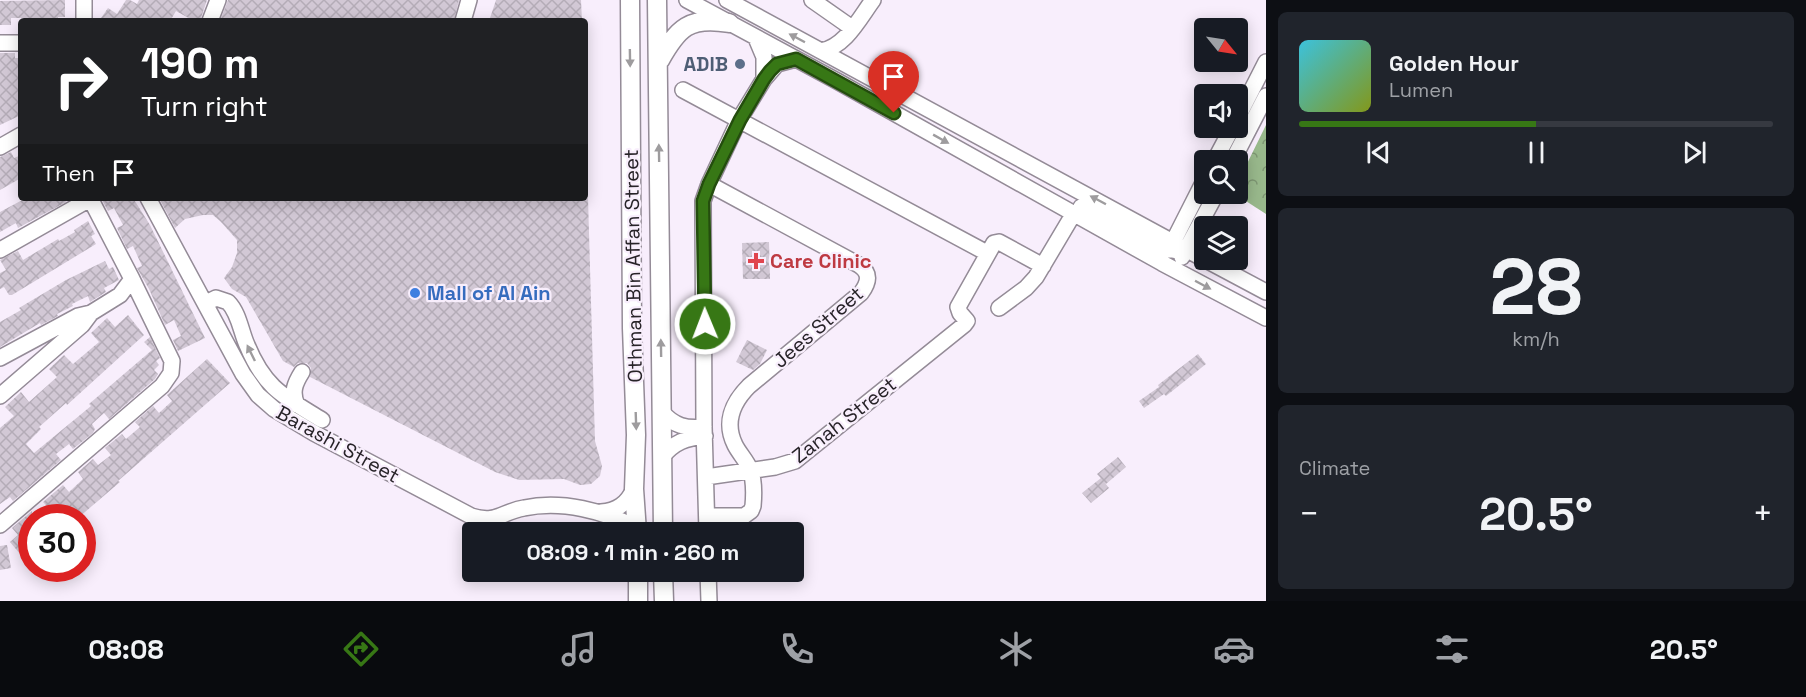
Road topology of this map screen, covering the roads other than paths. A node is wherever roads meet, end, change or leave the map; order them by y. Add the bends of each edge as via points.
1 (84, 0) edge
2 (218, 0) edge
3 (469, 0) edge
4 (630, 0) edge
5 (657, 0) edge
6 (687, 0) edge
7 (727, 0) edge
8 (812, 0) edge
9 (873, 0) edge
10 (84, 18) edge
11 (211, 18) edge
12 (464, 18) edge
13 (729, 23) junction
14 (848, 33) junction
15 (756, 38) junction
16 (0, 43) edge
17 (18, 43) edge
18 (821, 51) junction
19 (796, 59) junction
20 (659, 62) junction
21 (1266, 62) edge
22 (849, 66) junction
23 (764, 79) junction
24 (683, 90) dead end
25 (1266, 96) edge
26 (1248, 97) edge
27 (740, 120) junction
28 (18, 137) edge
29 (0, 147) edge
30 (1238, 150) edge
31 (709, 184) junction
32 (1039, 193) junction
33 (85, 201) edge
34 (92, 201) edge
35 (150, 201) edge
36 (1194, 203) edge
37 (1211, 204) edge
38 (1074, 213) junction
39 (1187, 249) junction
40 (0, 250) edge
41 (987, 253) junction
42 (1194, 253) edge
43 (1170, 256) junction
44 (1043, 266) junction
45 (1225, 270) edge
46 (132, 279) junction
47 (1266, 292) edge
48 (139, 294) junction
49 (120, 295) junction
50 (206, 303) junction
51 (999, 308) dead end
52 (91, 313) junction
53 (1266, 318) edge
54 (0, 358) edge
55 (272, 386) junction
56 (2, 391) edge
57 (297, 405) junction
58 (662, 412) junction
59 (322, 420) dead end
60 (704, 431) junction
61 (662, 457) junction
62 (751, 471) junction
63 (706, 477) junction
64 (634, 489) junction
65 (600, 512) junction
66 (707, 516) junction
67 (621, 522) edge
68 (636, 522) edge
69 (663, 522) edge
70 (707, 522) edge
71 (0, 525) edge
72 (638, 582) edge
73 (663, 582) edge
74 (708, 582) edge
75 (638, 601) edge
76 (664, 601) edge
77 (709, 601) edge

1 - 10 street
2 - 11 street
3 - 12 street
4 -> 64 main road, Othman Bin Affan Street
5 - 20 main road, Othman Bin Affan Street
6 - 13 street
18 -> 7 street
8 - 14 street
9 - 14 street
13 - 15 street
13 - 20 main road via 705,21 678,32
14 - 18 street via 834,47
14 - 22 street via 843,53
15 - 19 street
15 - 23 street via 764,57
16 - 17 street
18 - 22 street
19 - 23 street via 777,64
19 -> 32 street
58 -> 20 main road, Othman Bin Affan Street
21 - 26 street
43 -> 22 street
23 - 27 street
24 - 27 street
25 - 30 street
27 - 31 street
27 - 41 street
28 - 29 street
31 - 60 street via 702,208
31 - 62 street, Jees Street via 858,265 869,277 861,293 736,401 729,423 730,435
32 - 38 street
32 - 43 street via 1102,216
33 - 40 street
34 - 46 street
35 - 50 street, Barashi Street
36 - 43 street
37 - 39 street
38 - 43 street
38 - 44 street
39 - 42 street
39 - 43 street
39 - 43 street
41 - 44 street via 999,242
41 - 62 street, Zanah Street via 958,306 967,321 964,325 795,461
43 -> 53 street
44 - 51 street via 1026,288
45 - 47 street
46 - 48 street
46 - 49 street
48 - 49 street
48 - 71 street via 172,361 171,373 162,386
49 - 52 street
55 -> 50 street via 250,353 231,305 216,298
50 - 65 street, Barashi Street via 247,380 274,409 439,500 482,519 534,506
52 - 54 street via 78,316
52 - 56 street via 82,325
55 - 57 street
55 - 57 street via 287,384 300,371 294,388
57 - 59 street
58 - 60 street via 677,425
58 - 61 main road, Othman Bin Affan Street
60 - 61 street via 677,442
60 - 63 street
61 - 69 main road, Othman Bin Affan Street
62 - 63 street, Zanah Street
62 - 66 street via 751,511 744,516
63 - 66 street
64 - 65 street via 624,504
64 - 68 main road, Othman Bin Affan Street
65 - 67 street, Barashi Street
66 - 70 street
72 - 75 main road
73 - 76 main road
74 - 77 street

